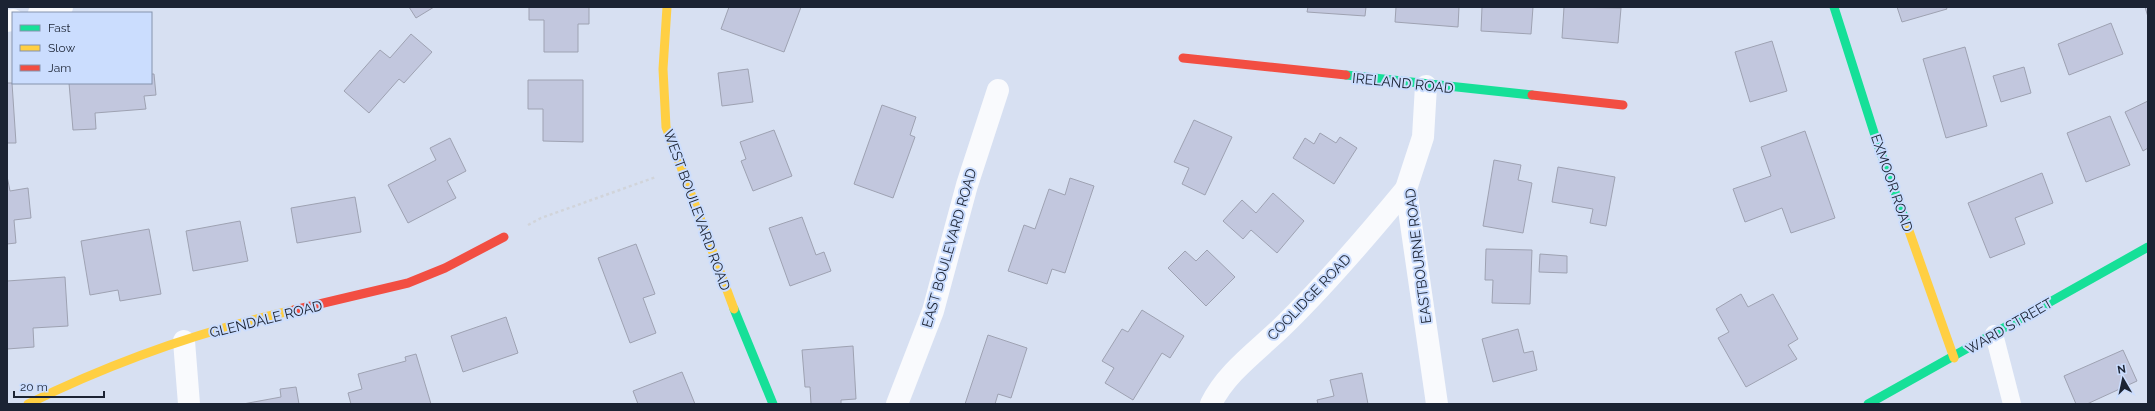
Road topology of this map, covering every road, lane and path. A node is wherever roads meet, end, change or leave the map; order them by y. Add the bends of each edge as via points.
1 (62, 7) edge
2 (667, 7) edge
3 (1834, 7) edge
4 (43, 12) edge
5 (1182, 58) dead end
6 (1426, 86) junction
7 (998, 90) dead end
8 (1623, 105) dead end
9 (681, 167) junction
10 (1406, 189) junction
11 (504, 237) joint
12 (2148, 247) edge
13 (1994, 334) junction
14 (184, 341) junction
15 (1954, 358) junction
16 (28, 404) edge
17 (189, 404) edge
18 (773, 404) edge
19 (898, 404) edge
20 (1211, 404) edge
21 (1437, 404) edge
22 (1868, 404) edge
23 (2012, 404) edge

1 - 4 street
2 - 9 street, WEST BOULEVARD ROAD via 663,68 666,127
3 - 15 street, EXMOOR ROAD via 1877,142
5 - 6 street, IRELAND ROAD
6 - 8 street, IRELAND ROAD
6 - 10 street, EASTBOURNE ROAD via 1423,137
7 - 19 street, EAST BOULEVARD ROAD via 966,185 933,311
9 - 11 path via 541,218
9 - 18 street, WEST BOULEVARD ROAD via 724,286
10 - 20 street, COOLIDGE ROAD via 1365,239 1291,318 1232,375
10 - 21 street, EASTBOURNE ROAD
11 - 14 street, GLENDALE ROAD via 410,282 348,299 264,317
12 - 13 street, WARD STREET
13 - 15 street, WARD STREET
13 - 23 lane
14 - 16 street, GLENDALE ROAD via 59,388
14 - 17 street
15 - 22 street, WARD STREET

